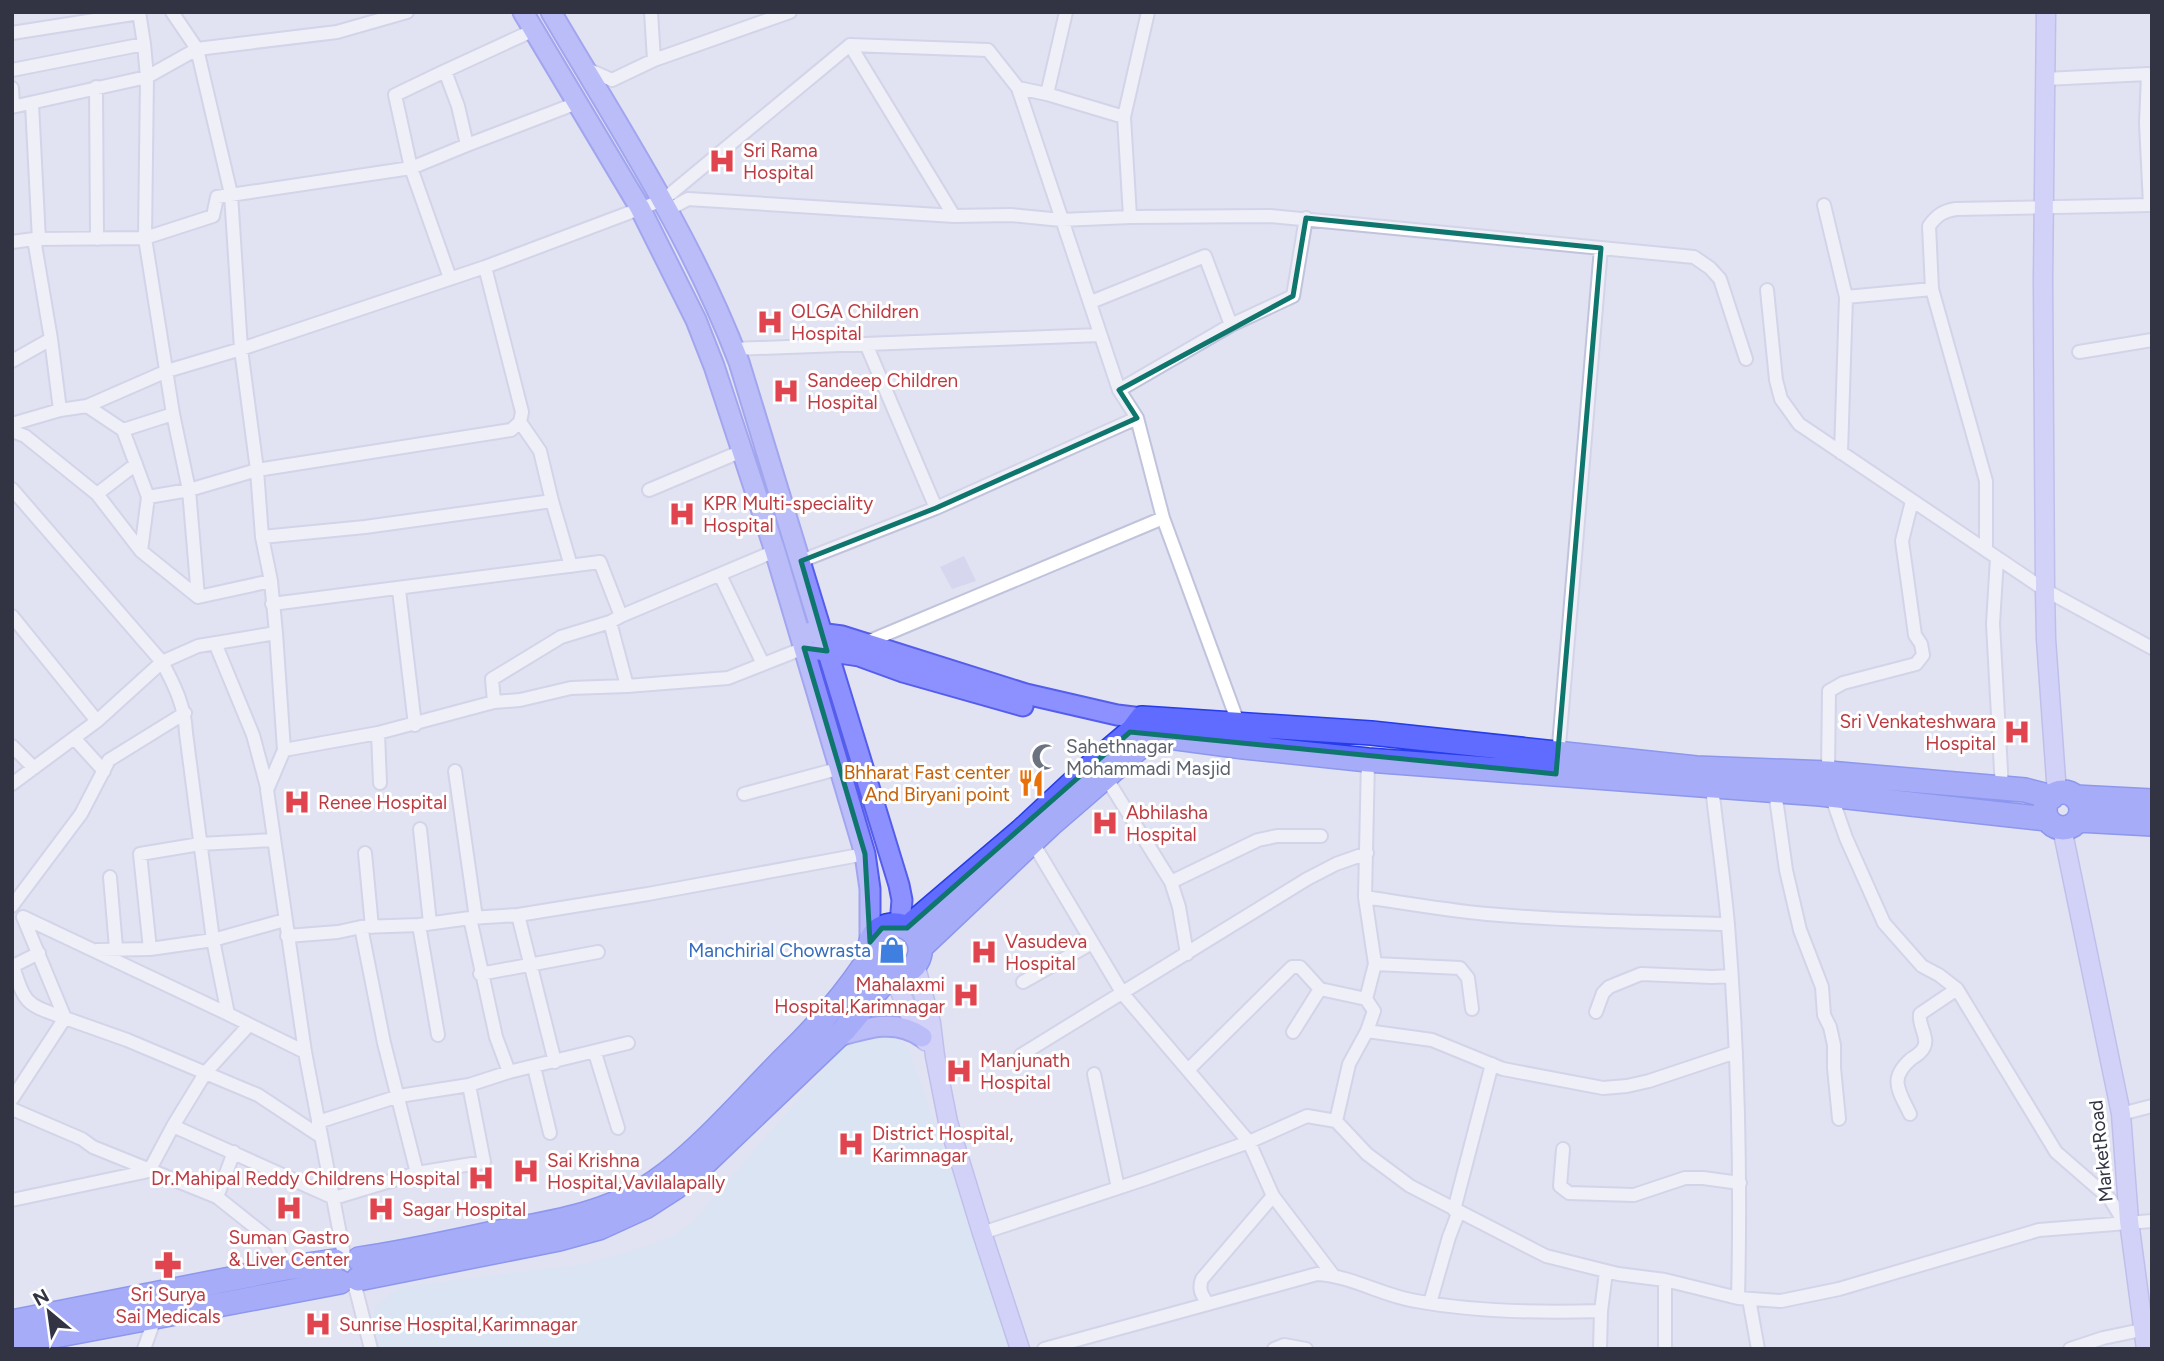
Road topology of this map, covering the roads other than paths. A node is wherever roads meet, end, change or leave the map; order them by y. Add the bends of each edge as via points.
1 (172, 12) edge
2 (407, 12) edge
3 (523, 12) edge
4 (551, 12) edge
5 (651, 12) edge
6 (790, 12) edge
7 (1066, 12) edge
8 (1148, 12) edge
9 (2046, 12) edge
10 (139, 13) edge
11 (371, 17) edge
12 (534, 30) junction
13 (12, 33) edge
14 (144, 44) junction
15 (850, 45) junction
16 (197, 49) junction
17 (654, 60) junction
18 (583, 68) junction
19 (12, 69) edge
20 (445, 71) junction
21 (147, 77) junction
22 (2045, 79) junction
23 (96, 87) junction
24 (12, 88) edge
25 (1017, 88) junction
26 (1047, 93) junction
27 (577, 103) junction
28 (32, 104) junction
29 (13, 106) edge
30 (1124, 117) junction
31 (2149, 123) edge
32 (467, 145) junction
33 (411, 168) junction
34 (231, 194) junction
35 (665, 205) junction
36 (1824, 205) dead end
37 (2151, 205) edge
38 (2043, 206) junction
39 (640, 208) junction
40 (954, 216) junction
41 (1130, 217) junction
42 (1306, 218) junction
43 (1061, 220) junction
44 (37, 239) junction
45 (97, 239) junction
46 (145, 239) junction
47 (12, 242) edge
48 (1601, 248) junction
49 (485, 267) junction
50 (450, 278) junction
51 (1932, 289) junction
52 (1767, 290) dead end
53 (1846, 297) junction
54 (1091, 302) junction
55 (1231, 325) junction
56 (1100, 335) junction
57 (51, 339) junction
58 (2152, 340) edge
59 (866, 344) junction
60 (241, 349) junction
61 (733, 349) junction
62 (2079, 352) dead end
63 (1746, 359) dead end
64 (12, 361) edge
65 (167, 371) junction
66 (1119, 390) junction
67 (87, 405) junction
68 (60, 410) junction
69 (173, 414) junction
70 (1137, 418) junction
71 (520, 422) junction
72 (12, 424) edge
73 (123, 429) junction
74 (12, 431) edge
75 (742, 451) junction
76 (1841, 453) junction
77 (135, 464) junction
78 (257, 470) junction
79 (12, 489) edge
80 (649, 489) dead end
81 (189, 490) junction
82 (97, 494) junction
83 (148, 497) junction
84 (1912, 500) junction
85 (552, 501) junction
86 (936, 508) junction
87 (1163, 518) junction
88 (262, 537) junction
89 (141, 551) junction
90 (775, 551) junction
91 (1991, 554) junction
92 (801, 561) junction
93 (571, 566) junction
94 (720, 575) junction
95 (271, 581) junction
96 (398, 590) junction
97 (2045, 590) junction
98 (198, 597) junction
99 (272, 604) junction
100 (12, 616) edge
101 (615, 619) junction
102 (821, 631) junction
103 (276, 633) junction
104 (802, 640) junction
105 (215, 643) junction
106 (865, 643) junction
107 (2152, 648) edge
108 (828, 651) junction
109 (162, 663) junction
110 (763, 664) junction
111 (627, 686) junction
112 (494, 702) junction
113 (186, 713) junction
114 (97, 721) junction
115 (415, 725) junction
116 (1239, 725) junction
117 (1148, 726) junction
118 (377, 733) junction
119 (74, 738) junction
120 (12, 746) edge
121 (284, 750) junction
122 (1368, 760) junction
123 (1557, 763) junction
124 (34, 768) junction
125 (841, 768) junction
126 (104, 771) junction
127 (455, 772) dead end
128 (1105, 776) junction
129 (380, 783) dead end
130 (12, 784) edge
131 (1829, 784) junction
132 (1712, 787) junction
133 (2002, 789) junction
134 (267, 790) junction
135 (1774, 791) junction
136 (744, 794) dead end
137 (2152, 801) edge
138 (2062, 809) junction
139 (2152, 824) edge
140 (420, 828) dead end
141 (1321, 836) dead end
142 (274, 840) junction
143 (1033, 843) junction
144 (200, 844) junction
145 (365, 853) dead end
146 (1367, 853) junction
147 (865, 854) junction
148 (110, 877) dead end
149 (1171, 882) junction
150 (1365, 897) junction
151 (518, 915) junction
152 (17, 916) edge
153 (473, 918) junction
154 (285, 920) junction
155 (1728, 923) junction
156 (425, 924) junction
157 (904, 926) junction
158 (367, 927) junction
159 (287, 936) junction
160 (213, 940) junction
161 (1092, 943) junction
162 (116, 948) junction
163 (150, 949) junction
164 (94, 950) junction
165 (870, 950) junction
166 (598, 952) dead end
167 (39, 953) junction
168 (1187, 954) junction
169 (917, 956) junction
170 (530, 963) junction
171 (1375, 964) junction
172 (481, 974) junction
173 (892, 975) junction
174 (1731, 976) junction
175 (1023, 982) dead end
176 (1320, 989) junction
177 (1957, 989) junction
178 (1123, 994) junction
179 (1366, 999) junction
180 (1472, 1009) dead end
181 (1596, 1012) dead end
182 (228, 1014) junction
183 (65, 1018) junction
184 (249, 1025) junction
185 (1367, 1031) junction
186 (1293, 1032) dead end
187 (438, 1035) dead end
188 (836, 1037) junction
189 (922, 1037) junction
190 (628, 1043) dead end
191 (305, 1052) junction
192 (1735, 1052) junction
193 (595, 1053) junction
194 (1021, 1055) dead end
195 (935, 1056) junction
196 (555, 1062) junction
197 (1492, 1064) junction
198 (534, 1067) junction
199 (1189, 1069) junction
200 (206, 1072) junction
201 (509, 1072) junction
202 (1094, 1073) dead end
203 (469, 1085) junction
204 (399, 1096) junction
205 (12, 1099) edge
206 (2152, 1106) edge
207 (12, 1109) edge
208 (1910, 1114) dead end
209 (2121, 1114) junction
210 (1839, 1119) dead end
211 (1336, 1121) junction
212 (318, 1122) junction
213 (173, 1126) junction
214 (618, 1128) dead end
215 (550, 1133) dead end
216 (320, 1136) junction
217 (1249, 1142) junction
218 (1563, 1149) dead end
219 (234, 1152) junction
220 (149, 1171) junction
221 (417, 1173) junction
222 (1740, 1183) junction
223 (1118, 1188) junction
224 (217, 1196) junction
225 (1273, 1196) junction
226 (334, 1198) junction
227 (12, 1200) edge
228 (1457, 1211) junction
229 (2152, 1220) edge
230 (2126, 1222) junction
231 (982, 1233) junction
232 (286, 1268) junction
233 (348, 1270) junction
234 (1606, 1272) junction
235 (1333, 1275) junction
236 (1665, 1280) junction
237 (1743, 1299) junction
238 (1430, 1303) junction
239 (1208, 1304) junction
240 (1601, 1311) junction
241 (155, 1318) junction
242 (12, 1322) edge
243 (2148, 1329) edge
244 (27, 1344) edge
245 (144, 1349) edge
246 (371, 1349) edge
247 (1020, 1349) edge
248 (1044, 1349) edge
249 (1274, 1349) edge
250 (1306, 1349) edge
251 (1600, 1349) edge
252 (1665, 1349) edge
253 (1758, 1349) edge
254 (2070, 1349) edge
255 (2146, 1349) edge

1 - 16 street
2 - 11 street
3 - 12 main road
4 - 18 main road
5 - 17 street
6 - 17 street
7 - 26 street
8 - 30 street
9 - 22 street, MarketRoad
10 - 13 street
10 - 14 street
11 - 16 street via 337,32
12 - 20 street
12 - 27 main road
14 - 19 street
14 - 21 street
15 - 25 street via 988,50
15 - 35 street
15 - 40 street
16 - 21 street
16 - 34 street
17 - 18 street via 612,80
18 - 35 main road
20 - 32 street
20 - 33 street via 396,94
21 - 23 street
21 - 46 street
22 - 31 street via 2148,74
22 - 38 street, MarketRoad
23 - 28 street
23 - 45 street
24 - 29 street
25 - 26 street
25 - 43 street
26 - 30 street
27 - 32 street
27 - 39 main road
28 - 29 street
28 - 44 street
30 - 41 street
31 - 37 street
32 - 33 street
33 - 34 street
33 - 50 street
34 - 46 street via 217,197 213,216
34 - 60 street
35 - 39 street
35 - 40 street via 688,200
35 - 61 main road via 684,237
36 - 53 street
37 - 38 street
38 - 51 street via 1943,211 1929,226
38 - 97 street, MarketRoad
39 - 49 street
39 - 75 main road via 696,320
40 - 43 street
41 - 42 street
41 - 43 street
42 - 48 street
42 - 55 street via 1293,296
43 - 54 street
44 - 45 street
44 - 47 street
44 - 57 street
45 - 46 street
46 - 65 street
48 - 63 street via 1693,257 1710,268 1720,279
48 - 123 street
49 - 50 street
49 - 71 street via 522,412
50 - 60 street
51 - 53 street
51 - 91 street via 1986,481
52 - 76 street via 1781,399 1798,424
53 - 76 street
54 - 55 street via 1205,256
54 - 56 street
55 - 66 street
56 - 59 street
56 - 66 street
57 - 64 street
57 - 68 street
58 - 62 street
59 - 61 street
59 - 86 street
60 - 65 street
60 - 78 street
61 - 92 main road
65 - 67 street
65 - 69 street
66 - 70 street
67 - 68 street
67 - 73 street
68 - 72 street
69 - 73 street
69 - 81 street
70 - 86 street
70 - 87 street
71 - 78 street via 512,430 484,436
71 - 85 street via 540,452
73 - 77 street
74 - 82 street via 25,436
75 - 80 street
75 - 90 main road
76 - 84 street
77 - 82 street
77 - 83 street
78 - 81 street
78 - 88 street
79 - 109 street
81 - 83 street
81 - 98 street
82 - 89 street
83 - 89 street
84 - 91 street
84 - 131 street via 1902,541 1903,560 1915,635 1923,655 1916,664 1829,691
85 - 88 street
85 - 93 street
86 - 92 street
87 - 106 street
87 - 116 street
88 - 95 street
89 - 98 street
90 - 94 street
90 - 104 main road
91 - 97 street
91 - 133 street
92 - 102 main road
93 - 96 street
93 - 101 street via 600,562
94 - 101 street
94 - 110 street
95 - 98 street
95 - 99 street
96 - 99 street
96 - 115 street
97 - 107 street
97 - 138 street, MarketRoad
99 - 103 street
100 - 114 street
101 - 111 street
101 - 112 street via 561,637 492,679
102 - 104 main road
102 - 106 main road
102 - 108 main road
103 - 105 street
103 - 121 street
104 - 108 main road
104 - 110 street
104 - 125 main road
105 - 109 street
105 - 134 street via 253,736
106 - 117 main road via 1026,694
108 - 117 main road via 1086,722
108 - 157 main road via 899,885
109 - 113 street
109 - 114 street
110 - 111 street via 728,678
111 - 112 street via 571,688
112 - 115 street
113 - 126 street via 110,760
113 - 144 street
114 - 119 street
115 - 118 street
116 - 117 highway
116 - 123 highway via 1371,733
117 - 122 highway
117 - 128 highway
117 - 157 highway
118 - 121 street
118 - 129 street
119 - 124 street
119 - 126 street
120 - 124 street
121 - 134 street
122 - 123 highway
122 - 146 street
123 - 131 highway via 1696,768
123 - 132 highway
124 - 130 street
125 - 136 street
125 - 147 main road
126 - 152 street
127 - 153 street
128 - 143 highway
128 - 149 street
131 - 133 highway
131 - 135 highway
131 - 138 highway
131 - 177 street via 1846,838 1884,923 1922,966
132 - 135 highway
132 - 155 street
133 - 138 highway via 2025,790
134 - 142 street
135 - 210 street via 1800,930 1822,987 1824,1015 1835,1045
137 - 138 highway
138 - 139 highway
138 - 209 street, MarketRoad
140 - 156 street
141 - 149 street via 1258,840
142 - 144 street
142 - 154 street
143 - 161 street
143 - 169 highway
144 - 160 street
144 - 163 street via 140,854
145 - 158 street
146 - 150 street
146 - 168 street via 1307,879
147 - 151 street
147 - 165 main road
148 - 162 street
149 - 168 street
150 - 155 street via 1512,916
150 - 171 street
151 - 153 street
151 - 170 street
152 - 164 street
152 - 167 street
153 - 156 street
153 - 172 street
154 - 159 street
154 - 160 street
155 - 174 street
156 - 158 street
156 - 187 street
157 - 165 highway via 882,928
157 - 169 highway via 918,941
158 - 159 street
158 - 204 street via 384,1043
159 - 191 street
160 - 163 street
160 - 182 street
161 - 175 street
161 - 178 street
162 - 163 street
162 - 164 street
164 - 182 street
165 - 173 highway via 878,970
165 - 233 highway via 841,1000 816,1028 656,1182 604,1208 567,1219
166 - 170 street
167 - 183 street
167 - 183 street via 13,967 22,996 34,1007
168 - 178 street
169 - 173 highway via 908,971
169 - 195 street
170 - 172 street
170 - 196 street
171 - 179 street
171 - 180 street via 1460,968 1468,978
172 - 201 street
173 - 188 highway
173 - 189 street
174 - 181 street via 1641,974 1609,987
174 - 192 street
176 - 179 street
176 - 186 street
176 - 199 street via 1300,967 1289,969
177 - 208 street via 1920,1014 1925,1045 1896,1079
177 - 230 street via 2056,1152 2110,1199
178 - 194 street
178 - 199 street
179 - 185 street via 1374,1011
182 - 184 street
183 - 200 street
183 - 205 street
184 - 191 street
184 - 200 street
185 - 197 street via 1432,1040
185 - 211 street via 1349,1064
188 - 189 main road via 889,1026 911,1029
188 - 233 highway via 707,1161 645,1207 599,1228 559,1239
189 - 195 street
190 - 193 street
191 - 212 street
192 - 197 street via 1648,1082 1603,1088
192 - 222 street
193 - 196 street
193 - 214 street
195 - 231 street via 948,1122
196 - 198 street
197 - 228 street
198 - 201 street
198 - 215 street
199 - 217 street
200 - 213 street
200 - 216 street via 258,1094
201 - 203 street
202 - 223 street
203 - 204 street
203 - 221 street via 484,1162
204 - 212 street
204 - 221 street
206 - 209 street
207 - 220 street
209 - 230 street, MarketRoad
211 - 217 street via 1307,1116
211 - 228 street via 1367,1154 1410,1186
212 - 216 street
213 - 219 street
213 - 220 street
216 - 226 street
217 - 223 street
217 - 225 street
218 - 222 street via 1560,1186 1569,1193 1634,1195 1685,1178
219 - 224 street
219 - 226 street
220 - 224 street
220 - 227 street
221 - 226 street
222 - 237 street
223 - 231 street
224 - 232 street via 276,1244
225 - 235 street
225 - 239 street via 1202,1279 1201,1293
226 - 233 street
228 - 234 street via 1546,1256
228 - 238 street
229 - 230 street
230 - 237 street via 2039,1230 1839,1289 1781,1301
230 - 243 street, MarketRoad
231 - 247 street
232 - 233 highway
232 - 242 highway
233 - 241 highway
233 - 246 street
234 - 236 street
234 - 240 street
235 - 238 street
235 - 239 street via 1317,1274
236 - 237 street
236 - 252 street
237 - 253 street
238 - 240 street
239 - 248 street
240 - 251 street
241 - 244 highway
241 - 245 street
243 - 254 street
243 - 255 street, MarketRoad
249 - 250 street via 1284,1345

